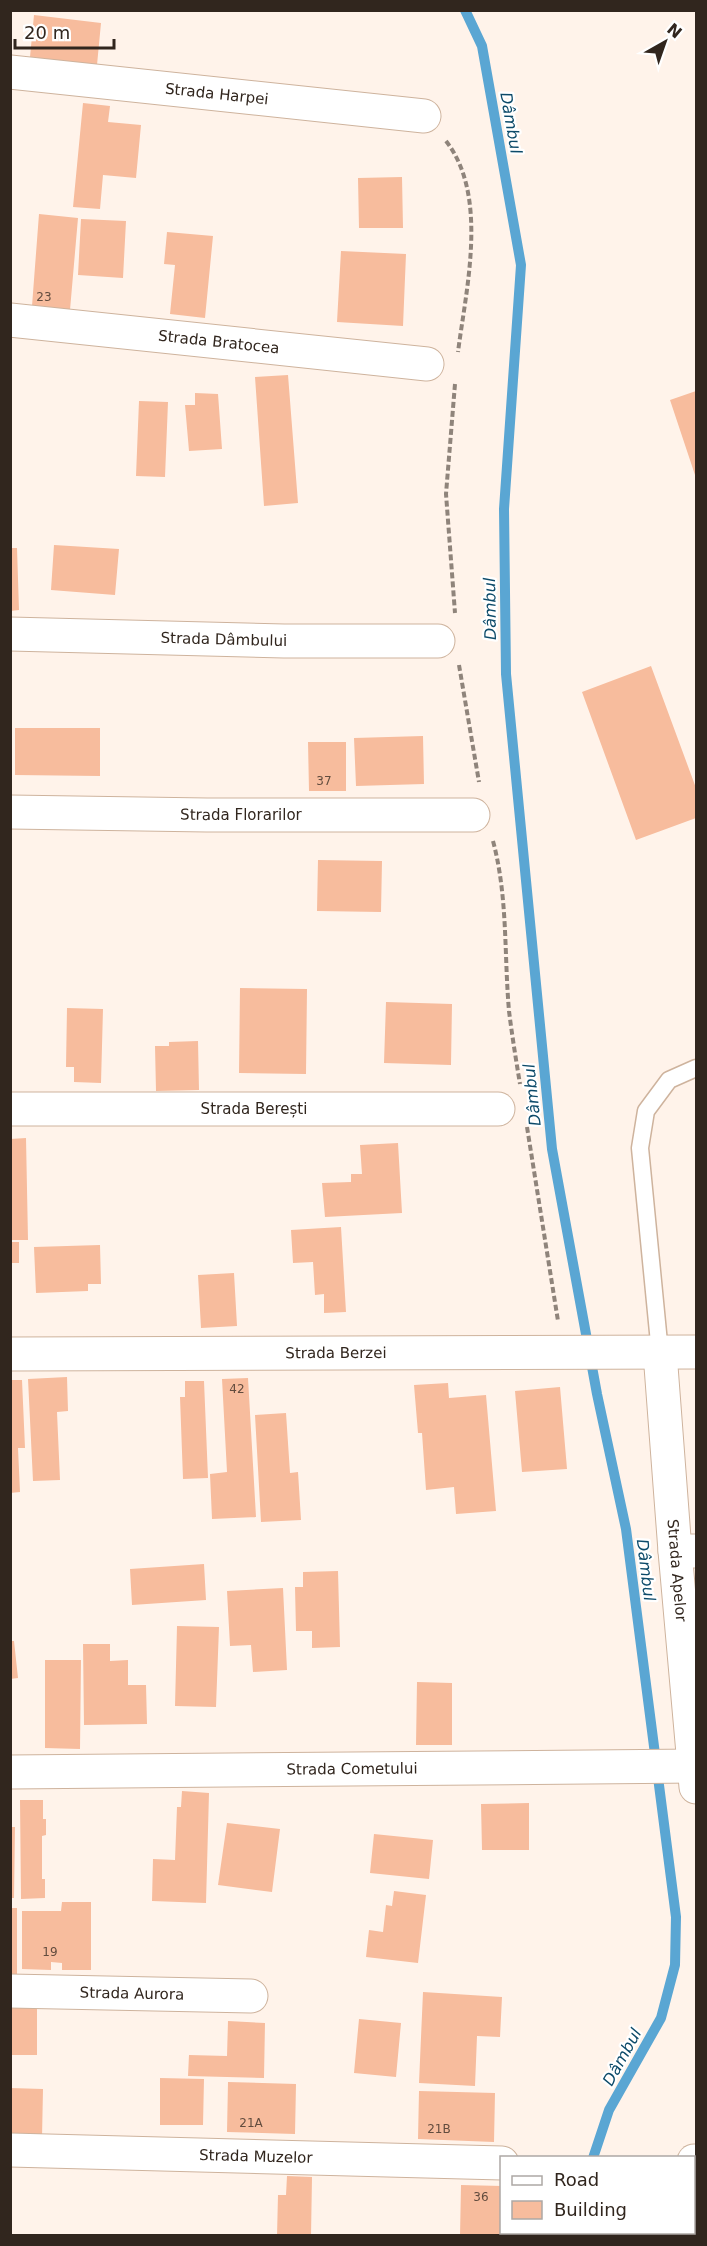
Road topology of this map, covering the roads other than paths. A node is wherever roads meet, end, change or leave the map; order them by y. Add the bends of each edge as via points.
1 (10, 72) edge
2 (424, 116) road end
3 (10, 320) edge
4 (441, 370) road end
5 (10, 634) edge
6 (450, 639) road end
7 (10, 812) edge
8 (482, 815) road end
9 (696, 1068) edge
10 (515, 1108) road end
11 (10, 1109) edge
12 (696, 1352) edge
13 (660, 1353) junction
14 (10, 1354) edge
15 (686, 1551) edge
16 (10, 1772) edge
17 (688, 1772) edge
18 (10, 1991) edge
19 (251, 1996) dead end
20 (10, 2150) edge
21 (500, 2163) edge

1 - 2 street, Strada Harpei
3 - 4 street, Strada Bratocea
5 - 6 street, Strada Dâmbului via 284,641
7 - 8 street, Strada Florarilor
9 - 13 lane via 669,1080 646,1111 640,1148
10 - 11 street, Strada Berești
12 - 13 street, Strada Berzei
13 - 14 street, Strada Berzei
13 - 15 street, Strada Apelor
15 - 17 street, Strada Apelor
16 - 17 street, Strada Cometului via 623,1766
18 - 19 street, Strada Aurora
20 - 21 street, Strada Muzelor

